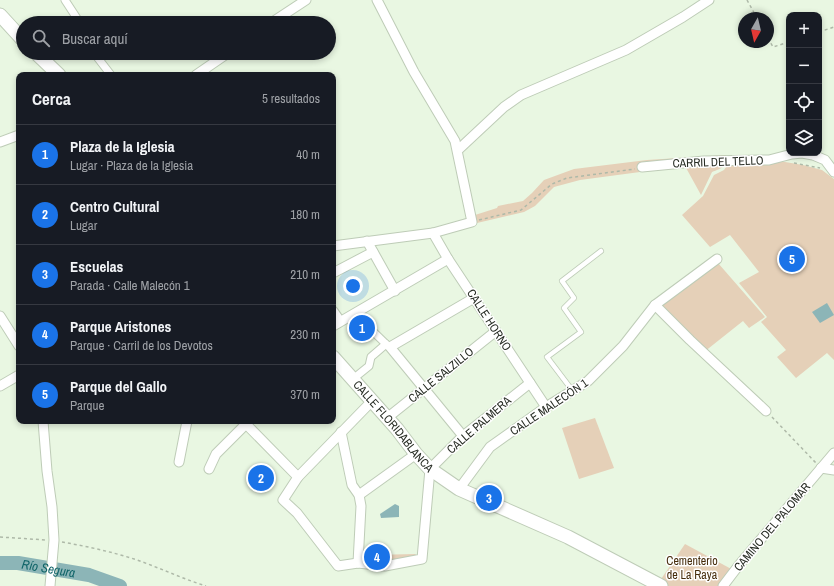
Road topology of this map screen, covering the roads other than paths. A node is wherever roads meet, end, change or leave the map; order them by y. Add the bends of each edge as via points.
1 (65, 0) edge
2 (306, 0) edge
3 (377, 0) edge
4 (709, 0) edge
5 (0, 15) edge
6 (75, 16) edge
7 (282, 16) edge
8 (16, 32) edge
9 (43, 60) edge
10 (99, 60) edge
11 (218, 60) edge
12 (56, 72) edge
13 (109, 72) edge
14 (200, 72) edge
15 (16, 136) edge
16 (0, 142) edge
17 (458, 150) junction
18 (830, 167) edge
19 (639, 168) road end
20 (433, 233) junction
21 (367, 241) junction
22 (336, 246) edge
23 (601, 251) dead end
24 (373, 252) junction
25 (448, 259) junction
26 (717, 259) dead end
27 (336, 271) edge
28 (395, 291) junction
29 (474, 298) junction
30 (655, 305) junction
31 (355, 314) junction
32 (0, 316) edge
33 (336, 324) edge
34 (496, 331) junction
35 (16, 341) edge
36 (388, 346) junction
37 (336, 360) edge
38 (16, 377) edge
39 (353, 379) junction
40 (530, 383) junction
41 (0, 386) edge
42 (424, 388) junction
43 (572, 390) junction
44 (372, 401) junction
45 (546, 407) junction
46 (766, 411) road end
47 (387, 418) junction
48 (43, 424) edge
49 (186, 424) edge
50 (244, 424) edge
51 (248, 424) edge
52 (341, 432) junction
53 (463, 436) junction
54 (834, 453) edge
55 (416, 454) junction
56 (179, 462) dead end
57 (821, 468) junction
58 (209, 469) dead end
59 (430, 469) junction
60 (834, 470) edge
61 (298, 477) junction
62 (459, 489) junction
63 (358, 496) junction
64 (358, 563) junction
65 (50, 586) edge
66 (660, 586) edge
67 (723, 586) edge

1 - 6 street
2 - 7 street
3 - 17 street
4 - 17 street via 626,50 521,95 504,107
5 - 8 main road
9 - 12 main road
10 - 13 street
11 - 14 street
15 - 16 street
17 - 20 street via 472,222
18 - 19 street, CARRIL DEL TELLO via 825,160 802,153 769,160 704,161
20 - 21 street
20 - 25 street, CALLE HORNO
21 - 22 street
21 - 24 street
23 - 43 lane via 562,282 574,298 564,308 581,332 547,356
24 - 27 street
24 - 28 street
25 - 28 street
25 - 29 street, CALLE HORNO
26 - 30 street, CALLE MALECÓN 1
28 - 31 street
29 - 34 street, CALLE HORNO
29 - 36 street
30 - 43 street, CALLE MALECÓN 1 via 623,346 588,381
30 - 46 street
31 - 33 street
31 - 36 street
32 - 35 street
34 - 40 street, CALLE HORNO
34 - 42 street, CALLE SALZILLO
36 - 39 street via 371,357 369,366
36 - 42 street
37 - 39 main road, CALLE FLORIDABLANCA
38 - 41 street
39 - 44 main road, CALLE FLORIDABLANCA
40 - 45 street, CALLE HORNO
40 - 53 street, CALLE PALMERA
42 - 47 street, CALLE SALZILLO
42 - 53 street
43 - 45 street, CALLE MALECÓN 1
44 - 47 main road, CALLE FLORIDABLANCA
44 - 52 street
45 - 62 street, CALLE MALECÓN 1 via 490,447
47 - 55 main road, CALLE FLORIDABLANCA
48 - 65 street via 54,540
49 - 56 street
50 - 58 street via 216,454
51 - 61 street
52 - 61 street
52 - 63 street via 352,484
53 - 59 street, CALLE PALMERA
54 - 57 street, CAMINO DEL PALOMAR
55 - 59 main road, CALLE FLORIDABLANCA
55 - 63 street
57 - 60 street
57 - 67 street, CAMINO DEL PALOMAR
59 - 62 main road, CALLE FLORIDABLANCA
59 - 64 street via 422,559 385,566
61 - 64 street via 283,500 297,513 338,566
62 - 66 main road, CALLE FLORIDABLANCA via 568,537
63 - 64 street via 361,506

